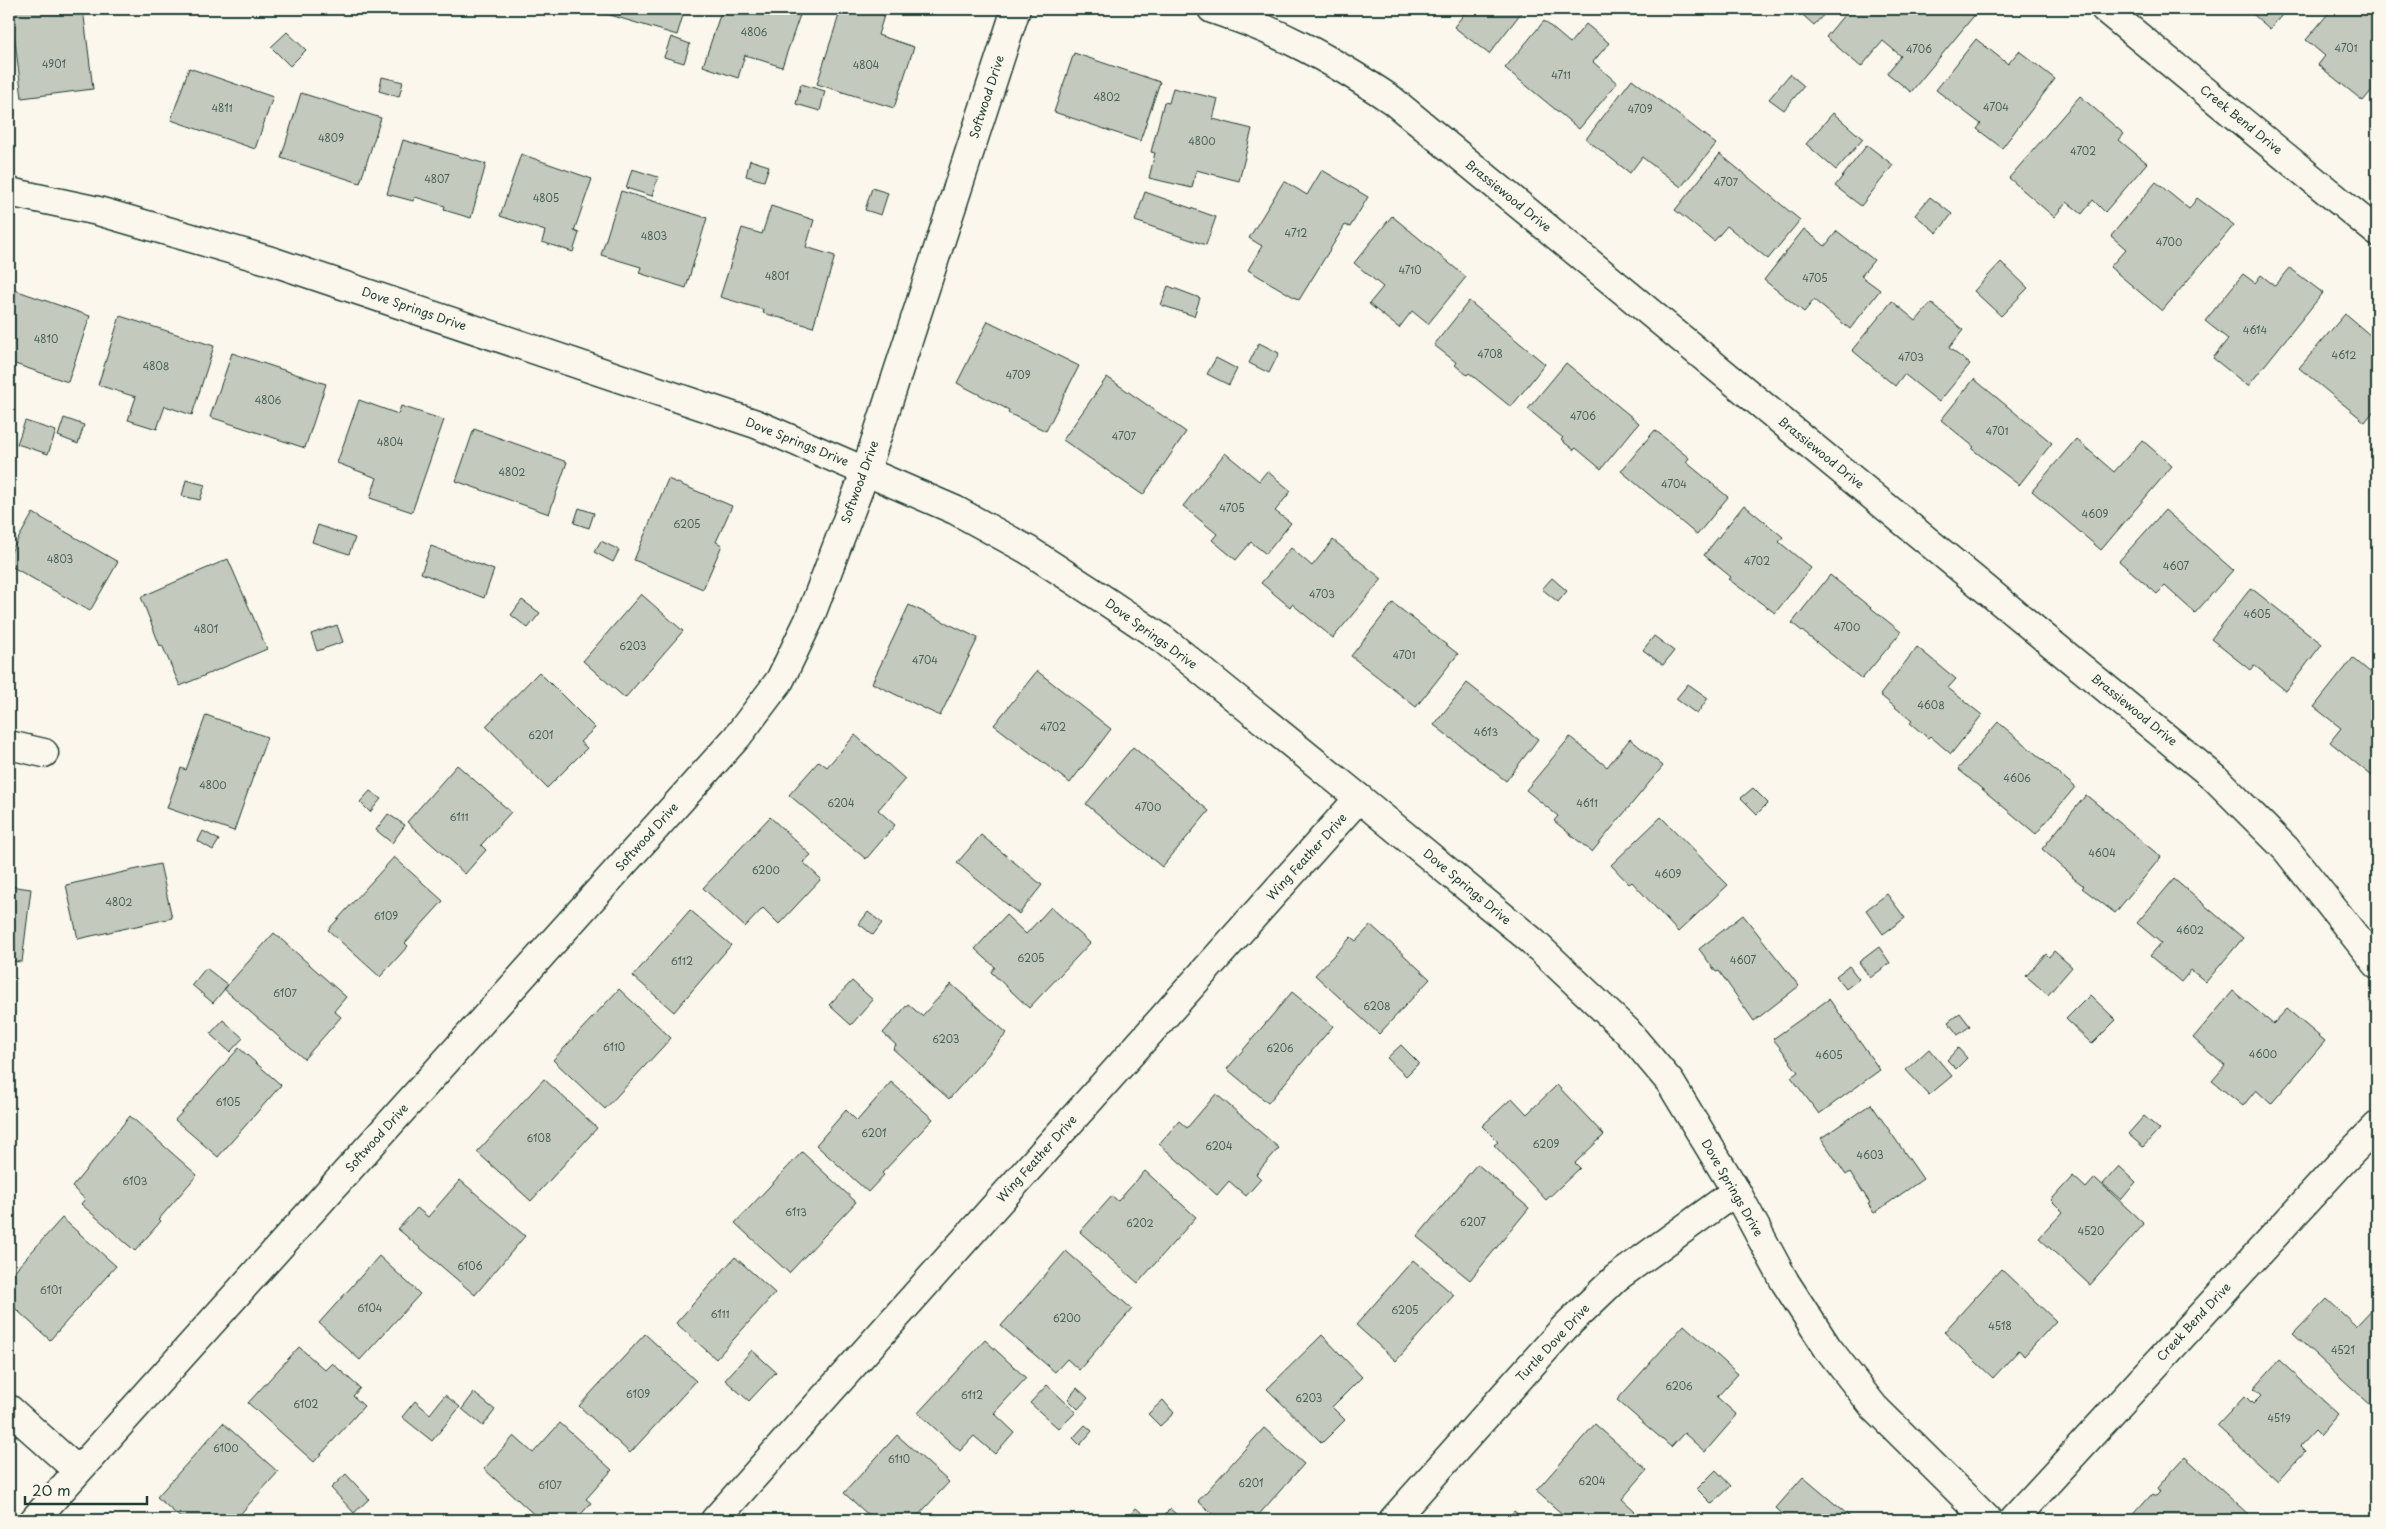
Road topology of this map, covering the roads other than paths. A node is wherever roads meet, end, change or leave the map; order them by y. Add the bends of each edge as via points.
1 (1016, 9) edge
2 (1212, 9) edge
3 (2104, 9) edge
4 (9, 192) edge
5 (2376, 229) edge
6 (866, 470) junction
7 (9, 744) edge
8 (44, 753) dead end
9 (1359, 798) junction
10 (2377, 964) edge
11 (2377, 1126) edge
12 (1736, 1191) junction
13 (9, 1409) edge
14 (78, 1471) junction
15 (34, 1520) edge
16 (715, 1520) edge
17 (1393, 1520) edge
18 (1988, 1520) edge
19 (2014, 1520) edge

1 - 6 street, Softwood Drive
2 - 10 street, Brassiewood Drive via 1296,42 1340,65 1392,100 2215,778 2286,848
3 - 5 street, Creek Bend Drive
4 - 6 street, Dove Springs Drive via 107,214 271,261 756,424
6 - 9 street, Dove Springs Drive via 955,510 1028,550 1097,595 1164,640
6 - 14 street, Softwood Drive via 805,629 780,680 737,737
7 - 8 street
9 - 12 street, Dove Springs Drive via 1531,940 1627,1030 1670,1082
9 - 16 street, Wing Feather Drive
11 - 19 street, Creek Bend Drive
12 - 17 street, Turtle Dove Drive via 1603,1290 1565,1327
12 - 18 street, Dove Springs Drive via 1785,1282 1827,1346 1874,1407
13 - 14 street
14 - 15 street, Softwood Drive

